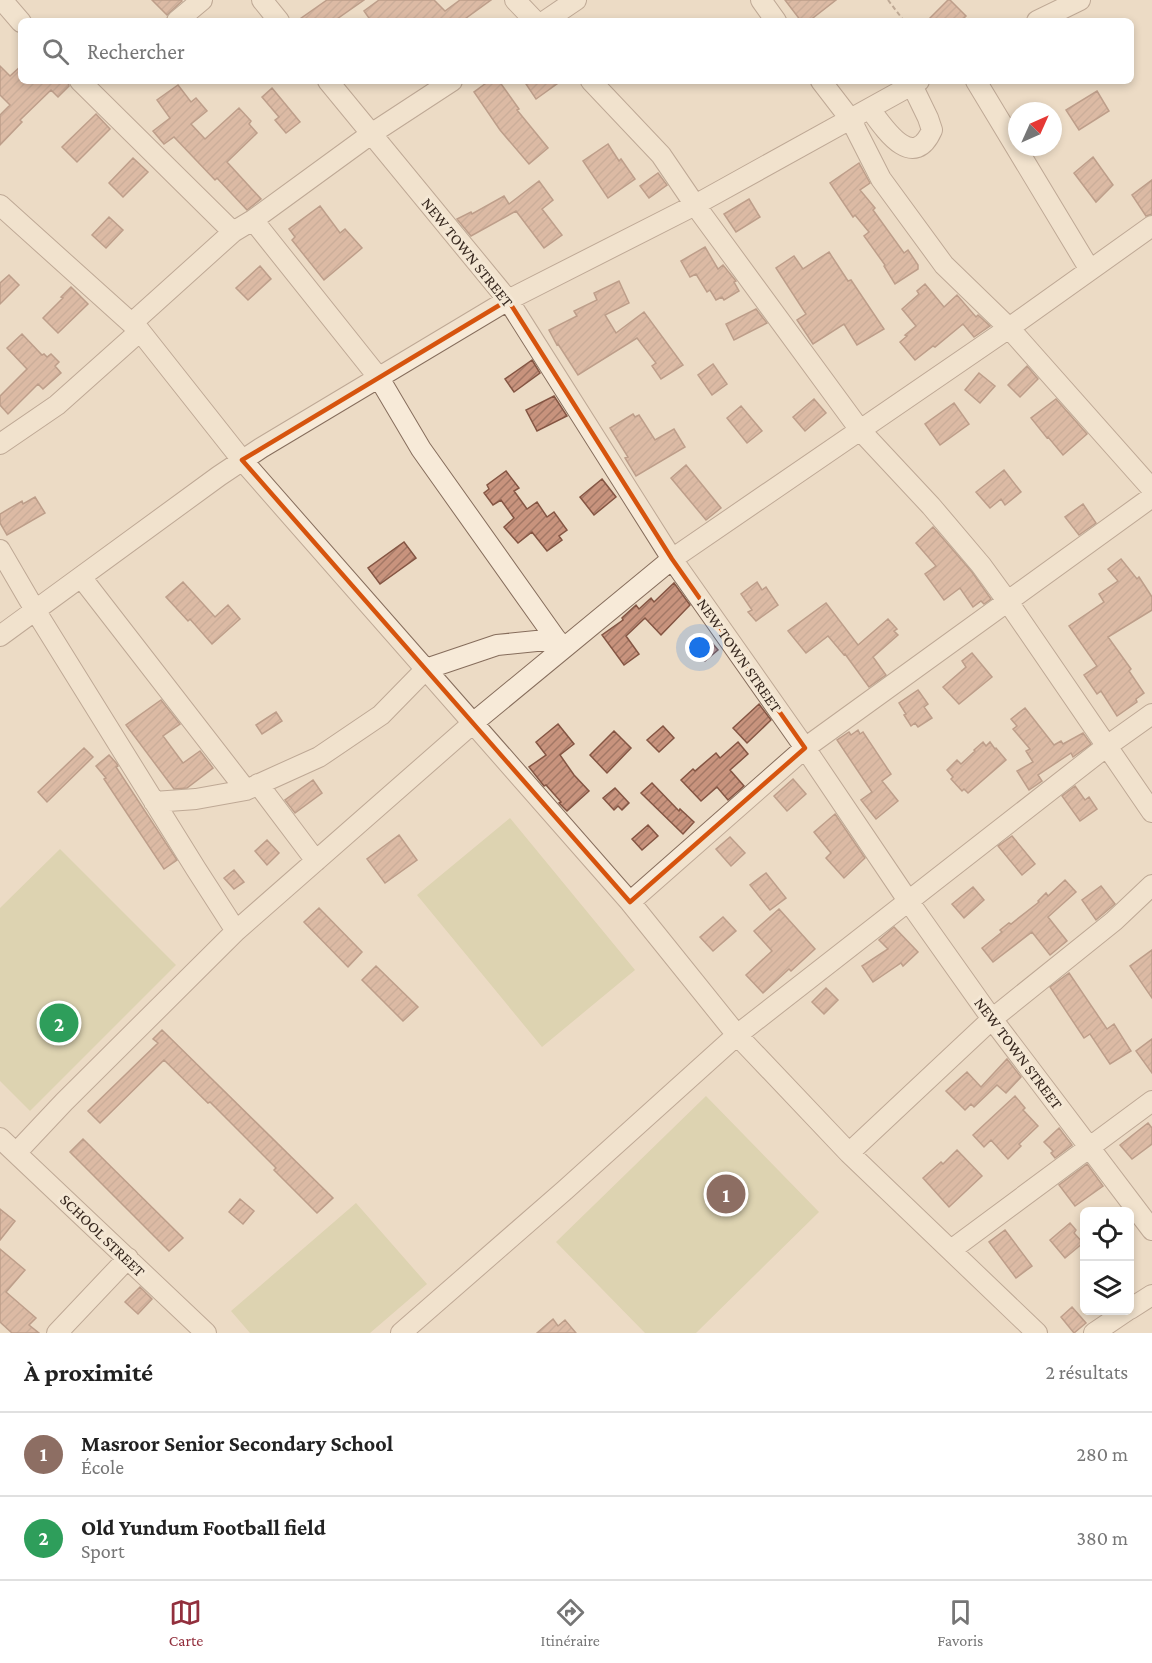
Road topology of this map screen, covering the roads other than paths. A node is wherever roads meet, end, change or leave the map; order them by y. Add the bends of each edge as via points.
1 (2, 0) edge
2 (202, 0) edge
3 (262, 0) edge
4 (515, 0) edge
5 (576, 0) edge
6 (761, 0) edge
7 (1076, 1) edge
8 (18, 18) edge
9 (181, 18) edge
10 (277, 18) edge
11 (532, 18) edge
12 (549, 18) edge
13 (775, 18) edge
14 (1043, 18) edge
15 (330, 84) edge
16 (447, 84) edge
17 (594, 84) edge
18 (823, 84) edge
19 (913, 84) edge
20 (915, 84) edge
21 (978, 84) edge
22 (93, 85) edge
23 (870, 109) junction
24 (850, 120) junction
25 (370, 134) junction
26 (695, 205) junction
27 (1, 207) edge
28 (253, 220) junction
29 (1152, 226) edge
30 (233, 232) junction
31 (1090, 270) junction
32 (508, 300) junction
33 (136, 327) junction
34 (1009, 328) junction
35 (379, 378) junction
36 (861, 430) junction
37 (0, 444) edge
38 (242, 460) junction
39 (1152, 489) edge
40 (1152, 497) edge
41 (0, 550) edge
42 (672, 559) junction
43 (81, 577) junction
44 (1008, 602) junction
45 (35, 610) junction
46 (0, 636) edge
47 (560, 644) junction
48 (426, 669) junction
49 (1152, 714) edge
50 (473, 723) junction
51 (1107, 746) junction
52 (805, 748) junction
53 (252, 787) junction
54 (154, 802) junction
55 (1152, 812) edge
56 (316, 861) junction
57 (1152, 885) edge
58 (909, 902) junction
59 (630, 903) junction
60 (236, 931) junction
61 (992, 1019) junction
62 (737, 1035) junction
63 (1152, 1101) edge
64 (1090, 1147) junction
65 (7, 1150) edge
66 (849, 1154) junction
67 (1152, 1230) edge
68 (951, 1251) junction
69 (128, 1258) junction
70 (1152, 1294) edge
71 (1134, 1307) edge
72 (1121, 1315) edge
73 (57, 1333) edge
74 (206, 1333) edge
75 (401, 1333) edge
76 (1037, 1333) edge
77 (1094, 1333) edge

1 - 8 street
2 - 9 street
3 - 10 street
4 - 11 street
5 - 12 street
6 - 13 street
7 - 14 street
15 - 25 street, NEW TOWN STREET
16 - 25 street
17 - 26 street via 661,155
18 - 24 street
19 - 23 street
20 - 23 street via 932,130 921,145 902,146
21 - 31 street
22 - 30 street
23 - 24 street
24 - 26 street
24 - 34 street via 881,179 944,264
25 - 28 street
25 - 32 street, NEW TOWN STREET
26 - 32 street
26 - 36 street
27 - 33 street
28 - 30 street
28 - 35 street
29 - 31 street
30 - 33 street
31 - 34 street
32 - 35 street
32 - 42 street, NEW TOWN STREET
33 - 37 street via 57,405
33 - 38 street
34 - 36 street
34 - 39 street
35 - 38 street
35 - 47 street via 421,449
36 - 42 street
36 - 44 street via 931,506
38 - 43 street
38 - 48 street
40 - 44 street
41 - 45 street
42 - 47 street
42 - 52 street, NEW TOWN STREET
43 - 45 street
43 - 53 street
44 - 51 street
44 - 52 street
45 - 46 street
45 - 54 street
47 - 48 street via 497,645
47 - 50 street
48 - 50 street
48 - 53 street via 381,715 319,757
49 - 51 street
50 - 56 street
50 - 59 street
51 - 55 street
51 - 58 street
52 - 58 street, NEW TOWN STREET
52 - 59 street
53 - 54 street via 196,799
53 - 56 street
54 - 60 street
56 - 60 street
57 - 61 street via 1114,921
58 - 61 street, NEW TOWN STREET
58 - 62 street
59 - 62 street
60 - 65 street via 64,1102
61 - 64 street, NEW TOWN STREET
61 - 66 street
62 - 66 street
62 - 75 street
63 - 64 street
64 - 67 street, NEW TOWN STREET
64 - 68 street
65 - 69 street, SCHOOL STREET
66 - 68 street
68 - 76 street
69 - 73 street
69 - 74 street, SCHOOL STREET
70 - 71 street
72 - 77 street

